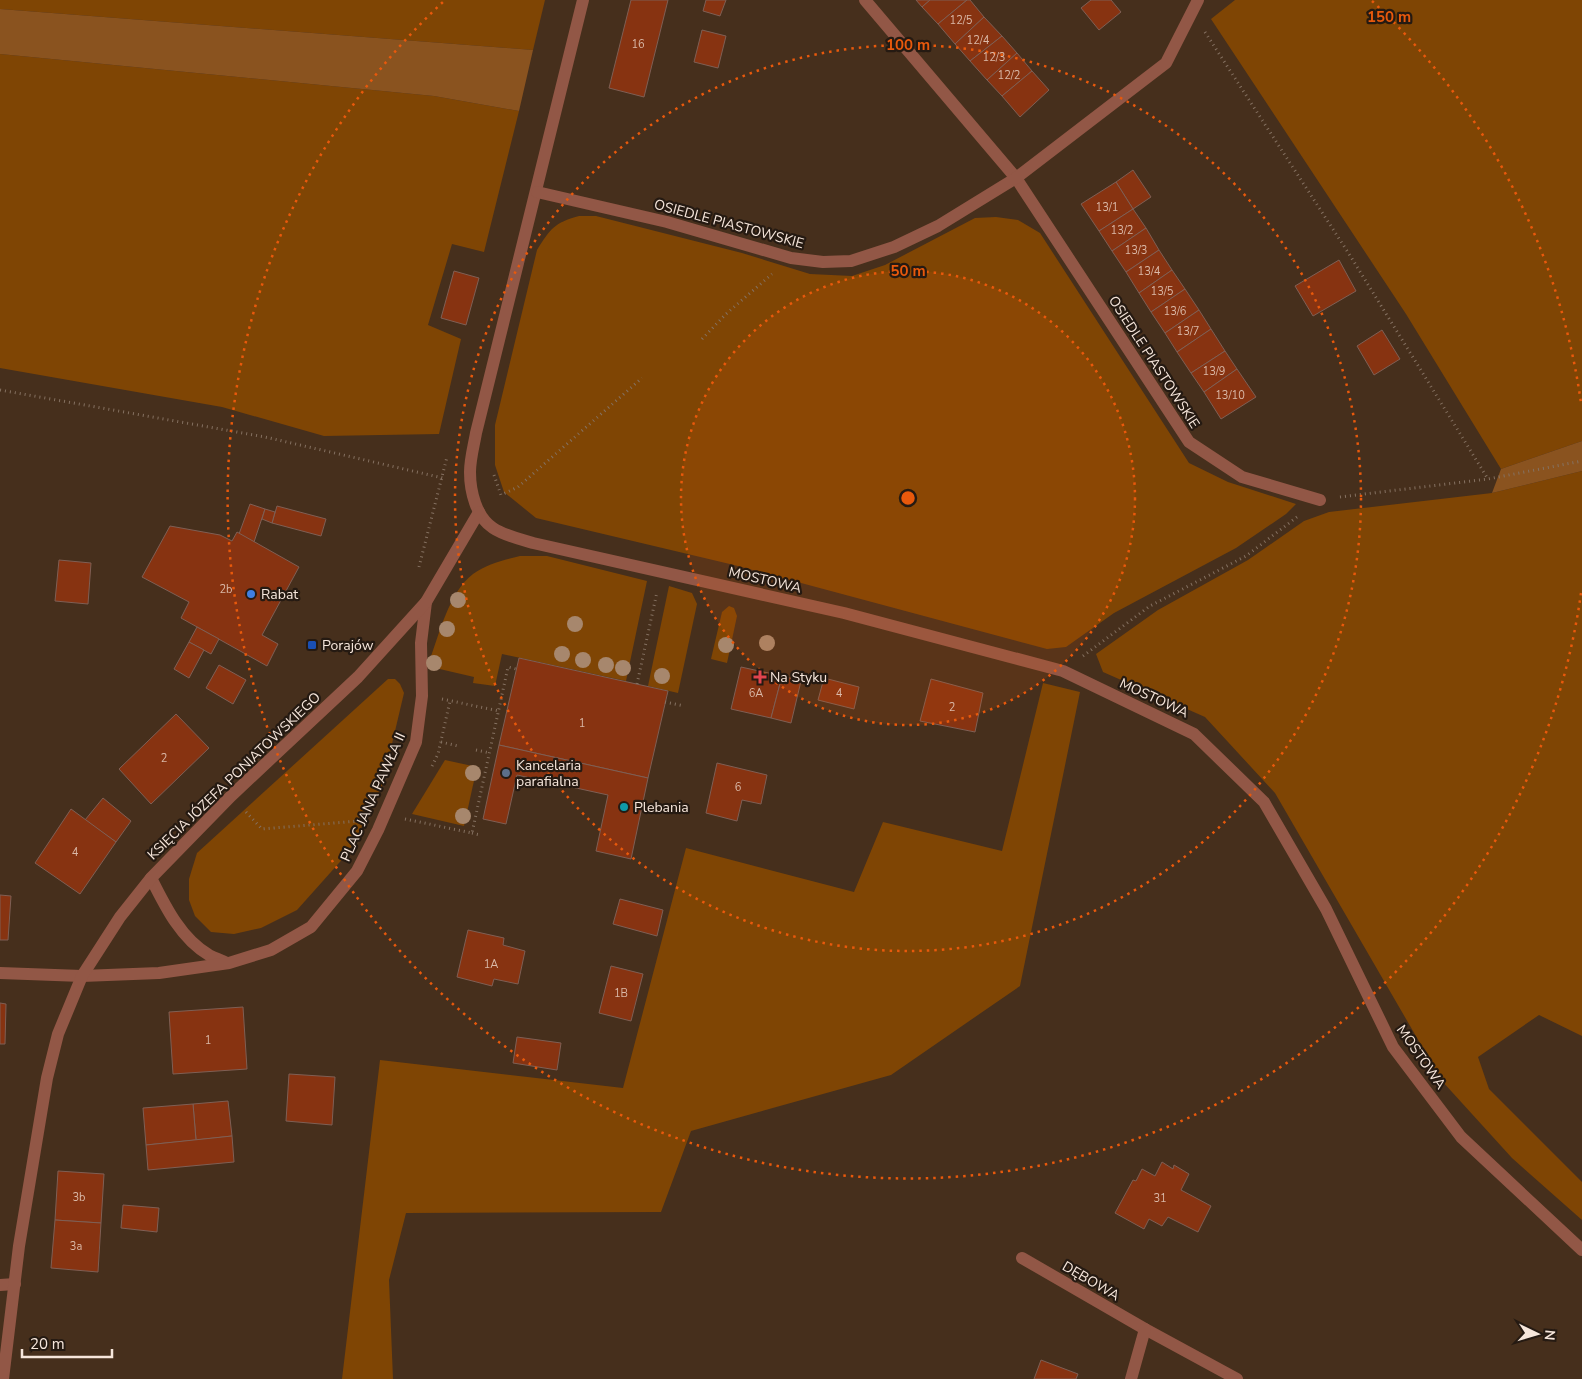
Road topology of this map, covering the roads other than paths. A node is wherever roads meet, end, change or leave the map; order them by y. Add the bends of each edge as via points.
1 (583, 0) edge
2 (864, 0) edge
3 (1183, 0) edge
4 (1194, 6) edge
5 (1016, 178) junction
6 (536, 192) junction
7 (1320, 500) road end
8 (479, 512) junction
9 (426, 602) junction
10 (151, 878) junction
11 (229, 963) junction
12 (0, 973) edge
13 (82, 976) junction
14 (1582, 1250) edge
15 (1022, 1258) dead end
16 (15, 1284) junction
17 (0, 1285) edge
18 (1145, 1329) junction
19 (3, 1379) edge
20 (1131, 1379) edge
21 (1237, 1379) edge

1 - 6 street
2 - 5 street, OSIEDLE PIASTOWSKIE
3 - 4 street
4 - 5 street, OSIEDLE PIASTOWSKIE via 1166,63
5 - 6 street, OSIEDLE PIASTOWSKIE via 938,226 894,247 851,261 823,262 791,258 667,222
5 - 7 street, OSIEDLE PIASTOWSKIE via 1188,442 1242,477
6 - 8 street via 476,433 470,471 472,493
8 - 9 street, KSIĘCIA JÓZEFA PONIATOWSKIEGO
8 - 14 street, MOSTOWA via 491,527 533,543 844,613 1063,672 1194,734 1264,802 1326,909 1393,1047 1461,1137
9 - 10 street, KSIĘCIA JÓZEFA PONIATOWSKIEGO via 358,677 231,796
9 - 11 street, PLAC JANA PAWŁA II via 421,643 422,696 416,742 357,871 311,927 271,950
10 - 11 street via 167,909 188,938 208,954
10 - 13 street, KSIĘCIA JÓZEFA PONIATOWSKIEGO via 120,917
11 - 13 street, PLAC JANA PAWŁA II via 159,973
12 - 13 street, PLAC JANA PAWŁA II
13 - 16 street, KSIĘCIA JÓZEFA PONIATOWSKIEGO via 58,1034 47,1078
15 - 18 street, DĘBOWA
16 - 17 street
16 - 19 street, KSIĘCIA JÓZEFA PONIATOWSKIEGO
18 - 20 street
18 - 21 street, DĘBOWA

